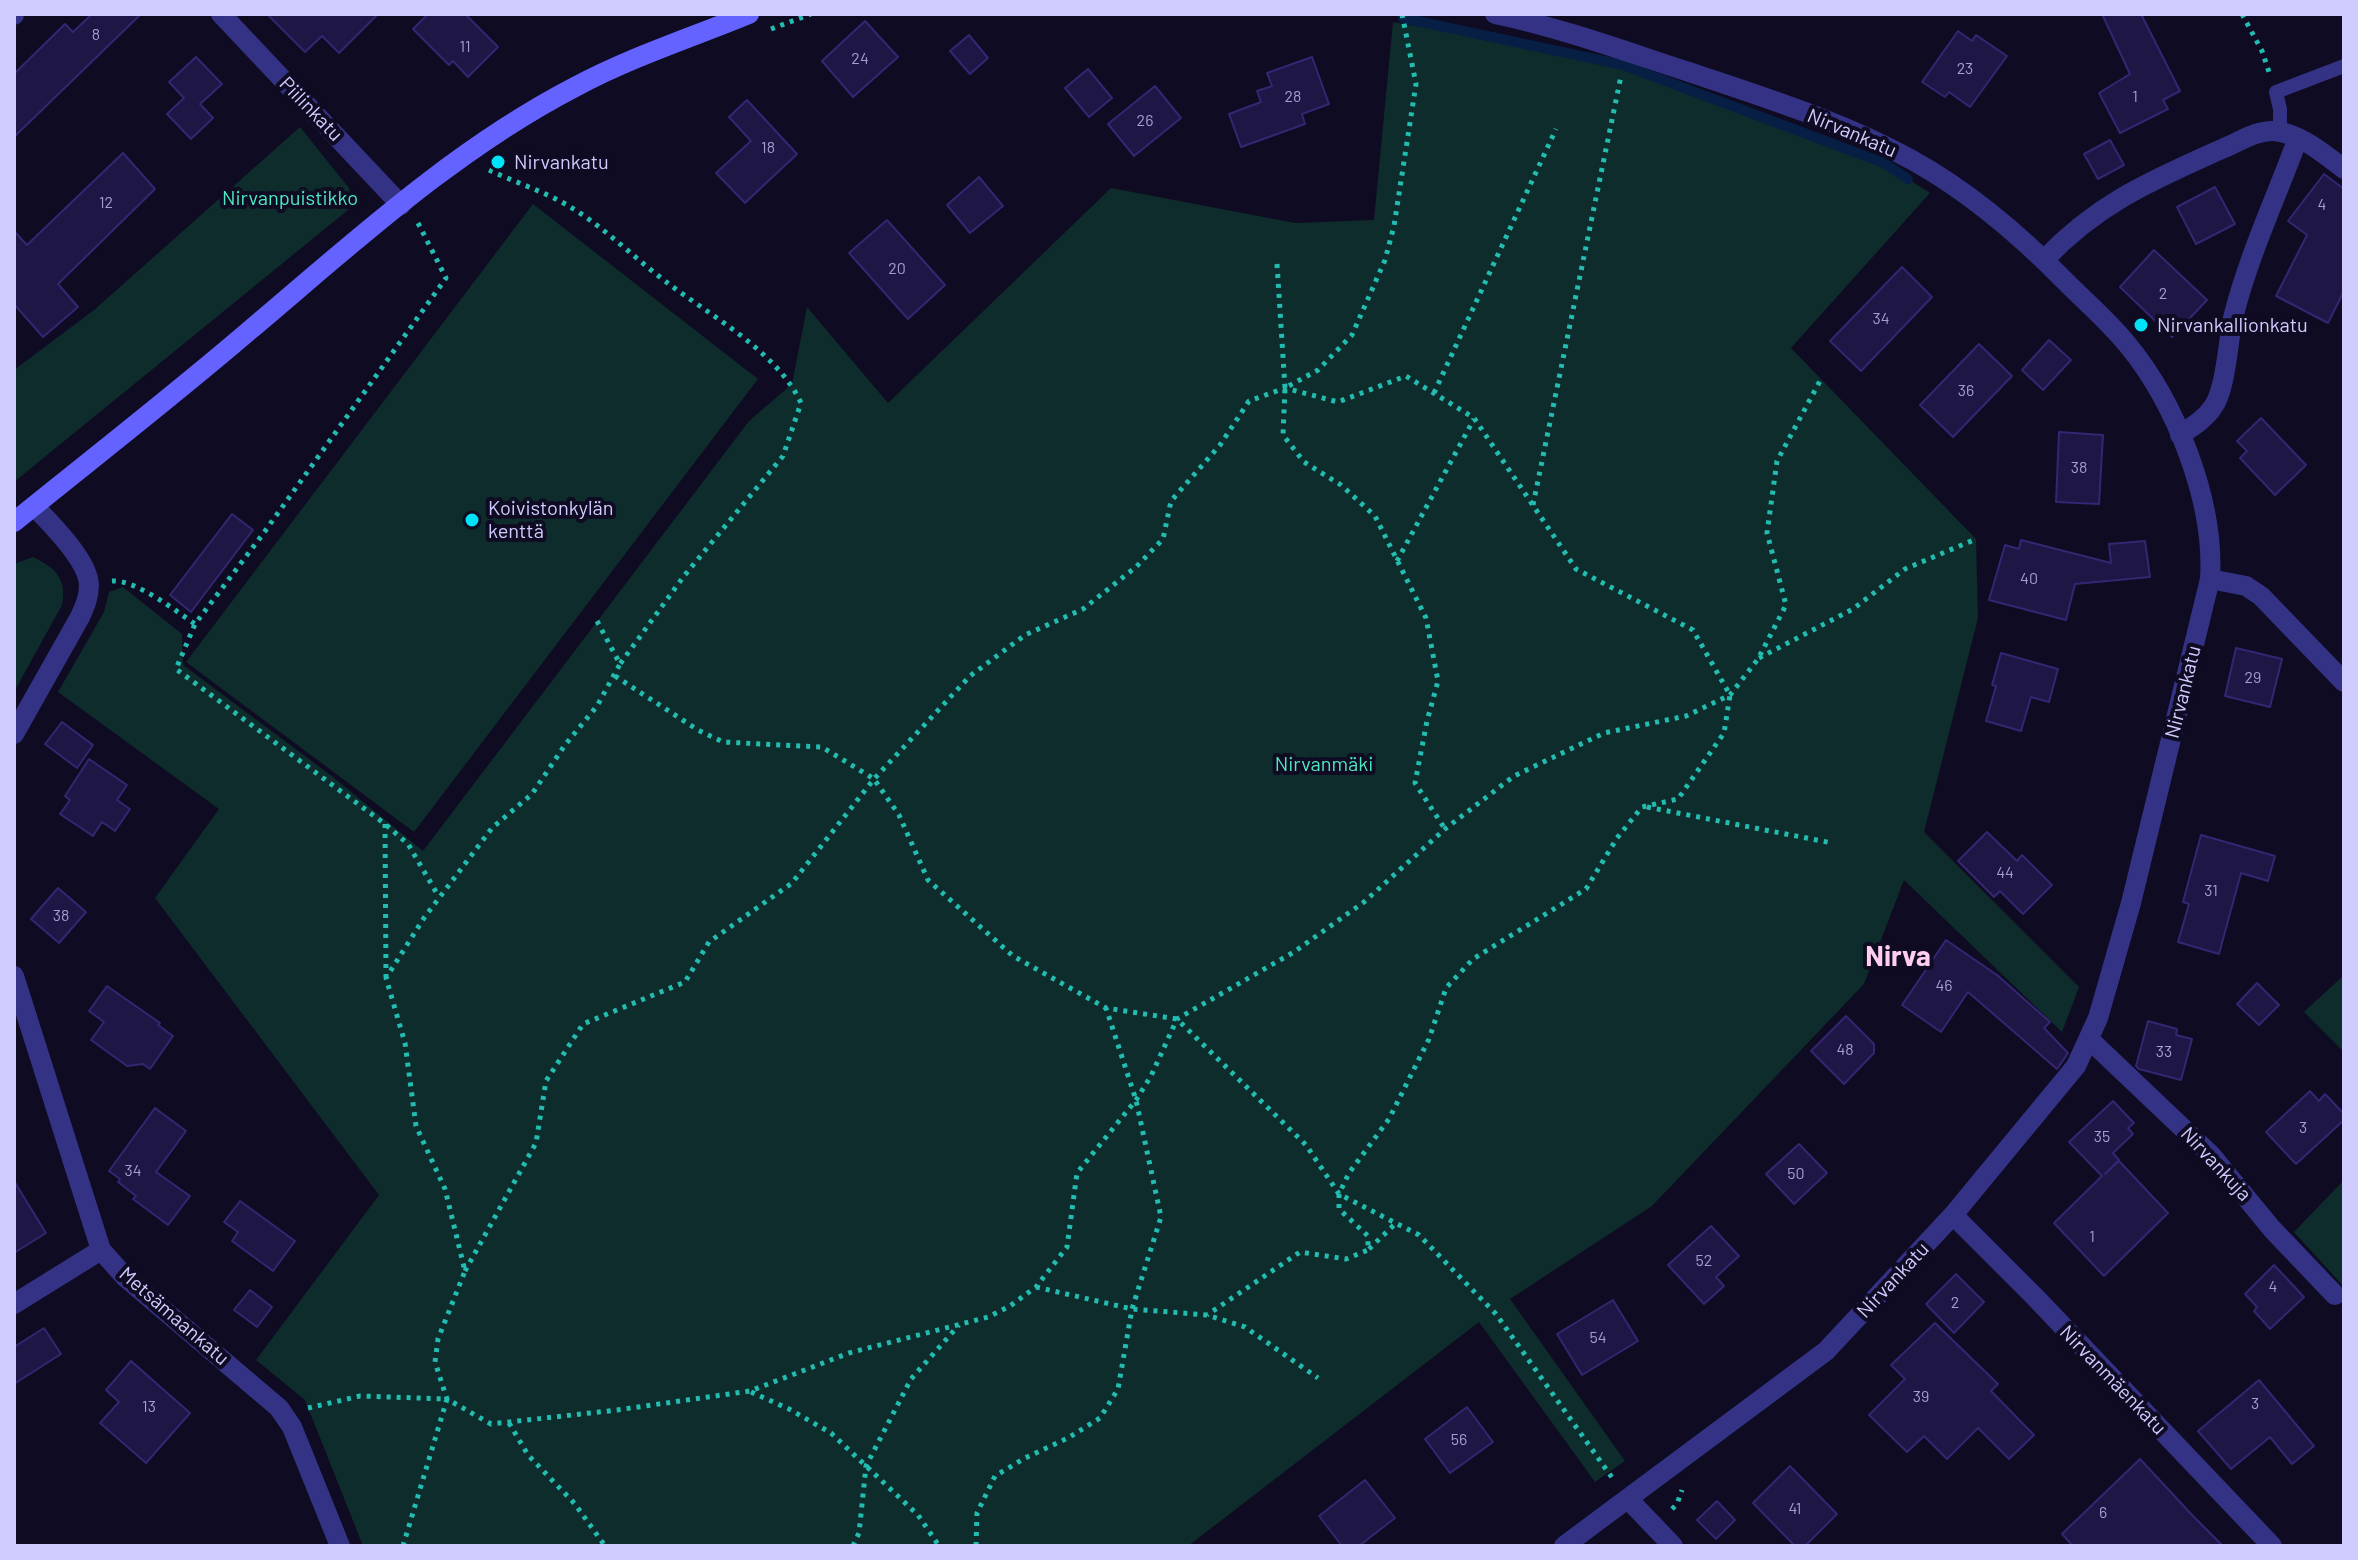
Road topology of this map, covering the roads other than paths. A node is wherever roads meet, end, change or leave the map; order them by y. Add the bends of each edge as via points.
1 (221, 14) edge
2 (749, 14) edge
3 (1495, 14) edge
4 (2344, 66) edge
5 (2289, 135) junction
6 (2344, 169) edge
7 (401, 205) junction
8 (2044, 260) junction
9 (2180, 435) junction
10 (34, 506) junction
11 (14, 522) edge
12 (2210, 579) junction
13 (2344, 682) edge
14 (14, 734) edge
15 (14, 976) edge
16 (2090, 1040) junction
17 (1953, 1215) junction
18 (101, 1250) junction
19 (2335, 1295) dead end
20 (14, 1304) edge
21 (1628, 1499) junction
22 (340, 1546) edge
23 (1564, 1546) edge
24 (1673, 1546) edge
25 (2272, 1546) edge

1 - 7 street, Piilinkatu
2 - 7 street via 574,87 483,143
3 - 8 street, Nirvankatu via 1626,51 1882,144 1975,201
4 - 5 lane via 2276,92
5 - 6 street
5 - 8 street via 2256,133 2140,186 2070,233
5 - 9 street via 2233,318 2219,395 2206,415
7 - 10 street
8 - 9 street, Nirvankatu via 2127,344
9 - 12 street, Nirvankatu via 2209,529
10 - 11 street
10 - 14 street via 83,564 89,583 80,617
12 - 13 street via 2246,586 2261,596
12 - 16 street, Nirvankatu via 2131,903
15 - 18 street, Metsämaankatu
16 - 17 street, Nirvankatu via 2076,1066
16 - 19 street, Nirvankuja via 2212,1156
17 - 21 street, Nirvankatu via 1826,1351
17 - 25 street, Nirvanmäenkatu
18 - 20 street
18 - 22 street, Metsämaankatu via 126,1278 283,1414
21 - 23 street, Nirvankatu
21 - 24 street

